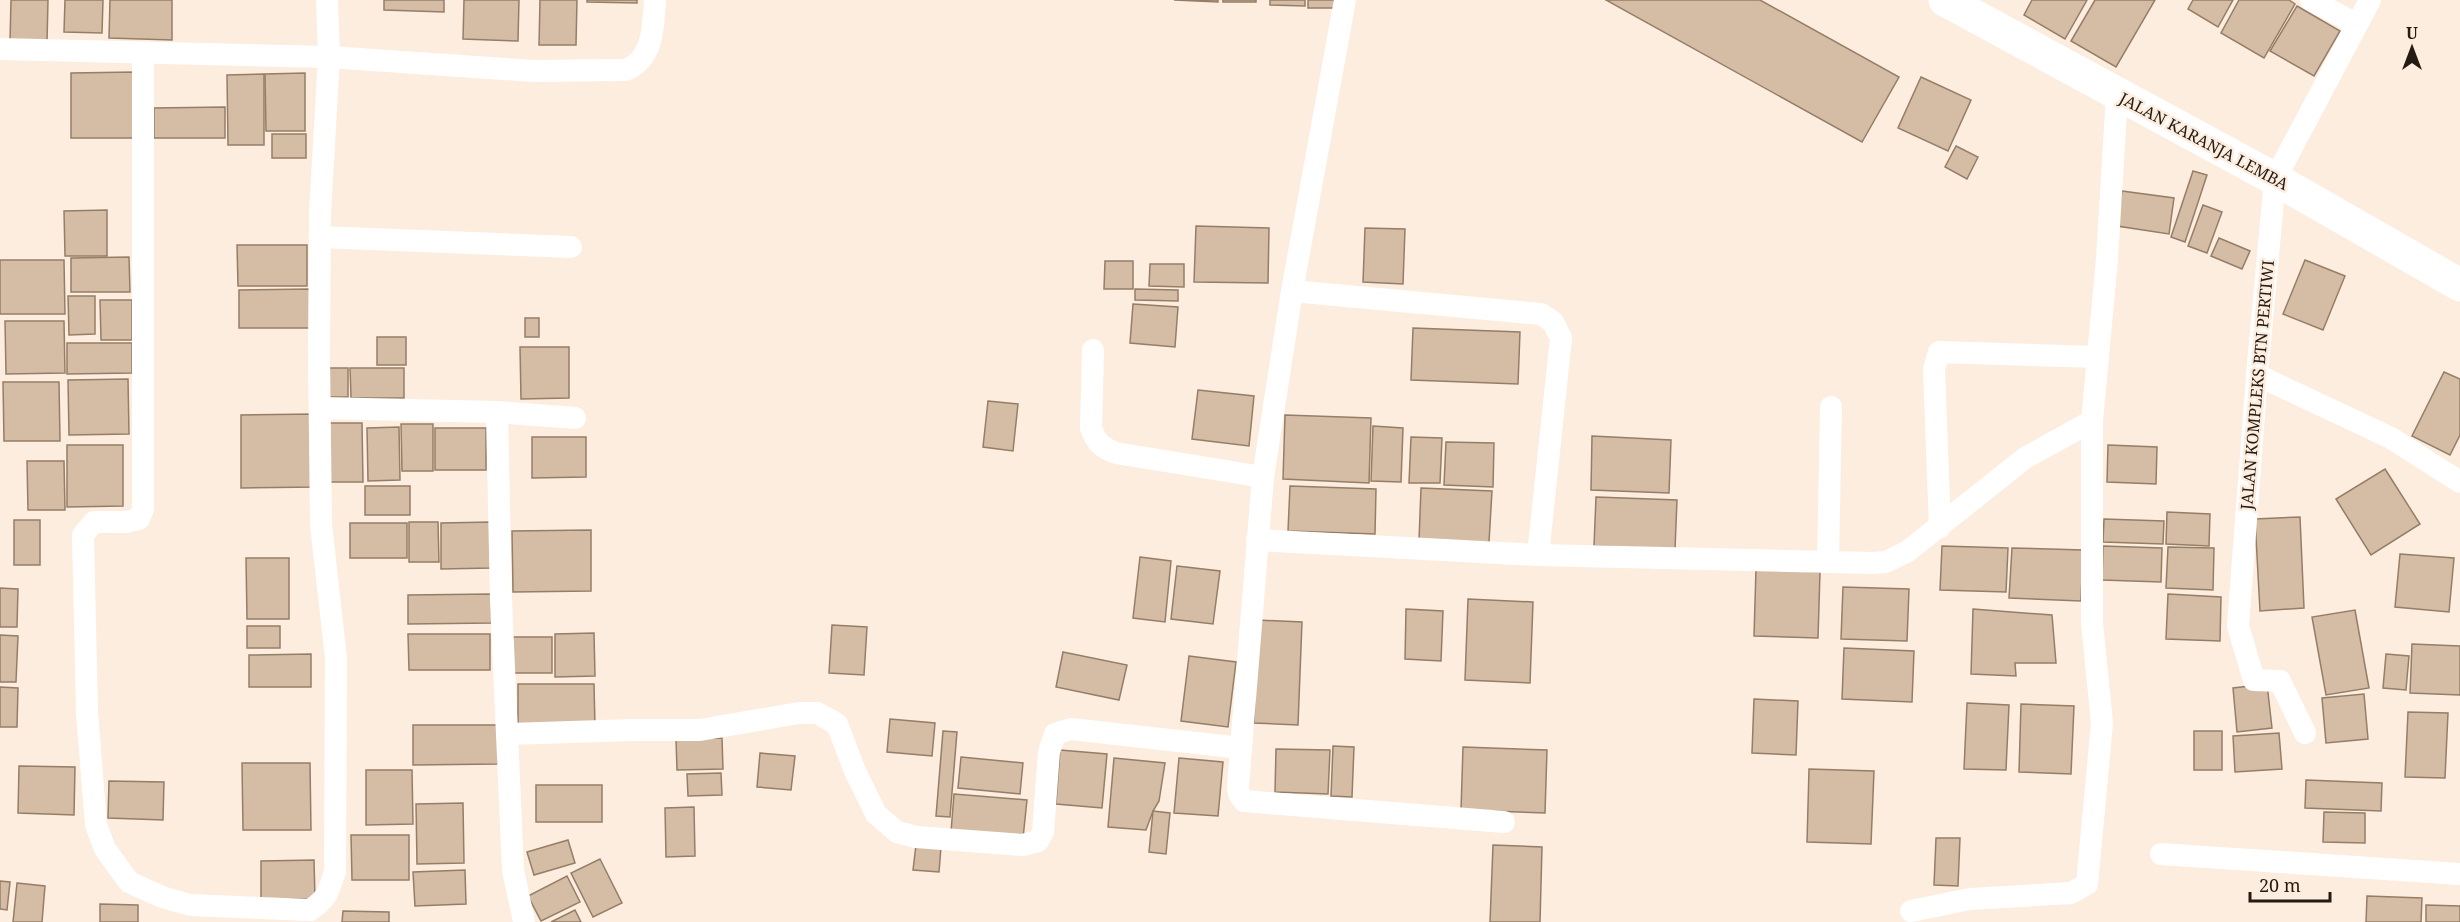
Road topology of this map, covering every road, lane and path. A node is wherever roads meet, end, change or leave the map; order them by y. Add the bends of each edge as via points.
1 (327, 0) edge
2 (655, 0) edge
3 (1345, 0) edge
4 (1945, 0) edge
5 (2311, 0) edge
6 (2370, 0) edge
7 (2356, 24) junction
8 (0, 49) edge
9 (143, 53) junction
10 (329, 57) junction
11 (2117, 95) junction
12 (2275, 179) junction
13 (320, 237) junction
14 (571, 247) dead end
15 (2460, 285) edge
16 (1292, 291) junction
17 (1093, 350) dead end
18 (2098, 357) junction
19 (2257, 375) junction
20 (1831, 407) dead end
21 (320, 408) junction
22 (497, 412) junction
23 (575, 418) dead end
24 (2092, 421) junction
25 (1263, 477) junction
26 (2460, 482) edge
27 (1940, 527) junction
28 (1257, 540) junction
29 (1538, 555) junction
30 (1828, 562) junction
31 (2305, 733) dead end
32 (507, 734) junction
33 (1241, 748) junction
34 (1504, 822) dead end
35 (2161, 854) dead end
36 (2460, 874) edge
37 (1911, 911) dead end
38 (524, 922) edge

1 - 10 street
2 - 10 street via 647,50 638,65 626,70 534,71
3 - 16 street
4 - 11 main road, JALAN KARANJA LEMBA
5 - 7 street
6 - 7 street, JALAN KOMPLEKS BTN PERTIWI
7 - 12 street, JALAN KOMPLEKS BTN PERTIWI
8 - 9 street
9 - 10 street
9 - 21 street via 143,509 139,519 94,522 83,535 87,712 96,825 105,849 129,882 162,897 190,905 309,910 323,901 335,871 336,658 321,525
10 - 13 street
11 - 12 main road, JALAN KARANJA LEMBA
11 - 18 street
12 - 15 main road, JALAN KARANJA LEMBA
12 - 19 street, JALAN KOMPLEKS BTN PERTIWI
13 - 14 street
13 - 21 street
16 - 25 street
16 - 29 street via 1541,314 1554,322 1561,338
17 - 25 street via 1091,428 1103,448
18 - 24 street
18 - 27 street via 1939,352 1934,369
19 - 26 street via 2391,438
19 - 31 street, JALAN KOMPLEKS BTN PERTIWI via 2238,627 2254,680 2280,681
20 - 30 street
21 - 22 street
22 - 23 street
22 - 32 street
24 - 27 street via 2025,458
24 - 37 street via 2092,622 2102,723 2087,884 2071,893 1970,899
25 - 28 street
27 - 30 street via 1886,562
28 - 29 street
28 - 33 street
29 - 30 street
32 - 33 street via 700,730 799,712 817,713 837,724 876,814 897,832 1023,846 1038,841 1043,832 1048,752 1055,734 1071,729
32 - 38 street via 513,870
33 - 34 street via 1238,788 1244,801
35 - 36 street

